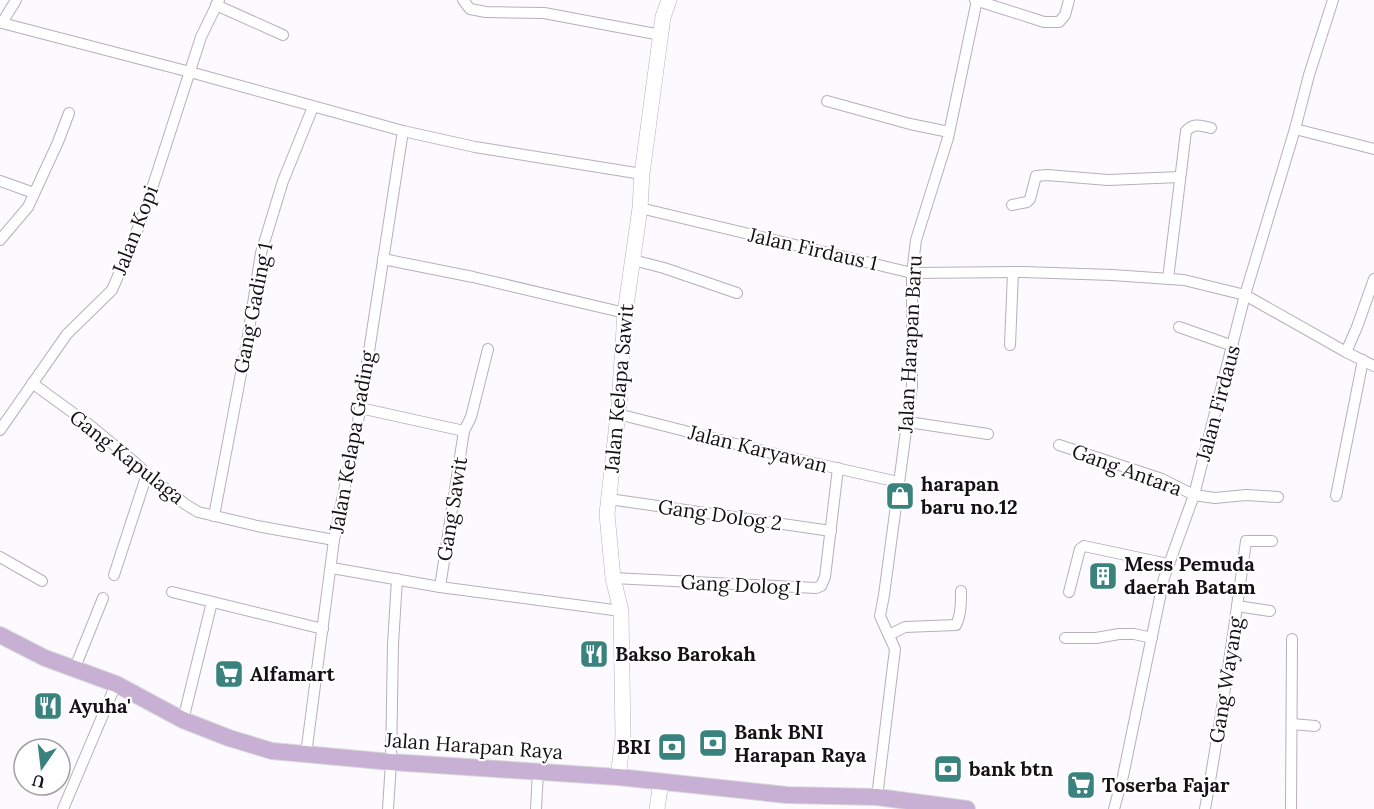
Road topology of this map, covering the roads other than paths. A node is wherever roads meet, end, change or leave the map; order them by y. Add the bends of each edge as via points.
1 (16, 0) edge
2 (463, 0) edge
3 (669, 0) edge
4 (976, 0) edge
5 (1070, 0) edge
6 (1333, 0) edge
7 (218, 2) edge
8 (1, 22) edge
9 (283, 35) dead end
10 (661, 36) junction
11 (190, 72) junction
12 (827, 101) dead end
13 (313, 107) junction
14 (69, 113) dead end
15 (1211, 128) dead end
16 (1295, 129) junction
17 (403, 131) junction
18 (949, 132) junction
19 (1374, 149) edge
20 (642, 174) junction
21 (1180, 177) junction
22 (0, 181) edge
23 (34, 194) junction
24 (1012, 205) dead end
25 (640, 208) junction
26 (0, 240) edge
27 (383, 259) junction
28 (633, 260) junction
29 (1013, 272) junction
30 (912, 273) junction
31 (1168, 279) junction
32 (1374, 279) edge
33 (737, 293) dead end
34 (1245, 295) junction
35 (625, 313) junction
36 (1179, 327) dead end
37 (1010, 345) dead end
38 (1233, 346) junction
39 (488, 349) dead end
40 (1346, 352) junction
41 (1363, 360) junction
42 (1374, 366) edge
43 (32, 383) junction
44 (360, 408) junction
45 (618, 414) junction
46 (908, 422) junction
47 (0, 430) edge
48 (464, 431) junction
49 (988, 434) dead end
50 (1059, 445) dead end
51 (838, 468) junction
52 (147, 474) junction
53 (898, 482) junction
54 (1194, 495) junction
55 (1336, 496) dead end
56 (1278, 497) dead end
57 (609, 499) junction
58 (214, 516) junction
59 (831, 531) junction
60 (334, 540) junction
61 (1272, 541) dead end
62 (0, 557) edge
63 (1168, 564) junction
64 (332, 567) junction
65 (114, 575) dead end
66 (613, 578) junction
67 (397, 579) junction
68 (42, 581) dead end
69 (440, 586) junction
70 (961, 591) dead end
71 (172, 592) dead end
72 (1069, 592) dead end
73 (103, 598) dead end
74 (212, 602) junction
75 (1237, 606) junction
76 (1270, 611) dead end
77 (621, 612) junction
78 (323, 630) junction
79 (0, 635) edge
80 (888, 635) junction
81 (1065, 638) dead end
82 (1152, 638) junction
83 (1292, 639) dead end
84 (74, 670) junction
85 (116, 684) junction
86 (183, 720) junction
87 (1292, 724) junction
88 (1315, 726) dead end
89 (306, 754) junction
90 (391, 762) junction
91 (538, 771) junction
92 (618, 777) junction
93 (661, 782) junction
94 (878, 797) junction
95 (63, 809) edge
96 (388, 809) edge
97 (536, 809) edge
98 (657, 809) edge
99 (967, 809) edge
100 (1114, 809) edge
101 (1205, 809) edge
102 (1292, 809) edge

1 - 8 street
2 - 10 street via 470,9 486,12 544,14
3 - 10 main road, Jalan Kelapa Sawit
4 - 5 street via 1044,22 1059,22
4 - 18 street, Jalan Harapan Baru
6 - 16 street, Jalan Firdaus
7 - 9 street
7 - 11 street, Jalan Kopi
8 - 11 street
10 - 20 main road, Jalan Kelapa Sawit
11 - 13 street
11 - 43 street, Jalan Kopi via 138,228 112,290 67,334
12 - 18 street
13 - 17 street
13 - 58 street, Gang Gading 1 via 283,181 261,253
14 - 23 street
15 - 21 street via 1196,125 1186,131
16 - 19 street
16 - 34 street, Jalan Firdaus
17 - 20 street
17 - 27 street, Jalan Kelapa Gading
18 - 30 street, Jalan Harapan Baru via 916,240
20 - 25 main road, Jalan Kelapa Sawit
21 - 24 street via 1108,180 1036,176 1030,199
21 - 31 street
22 - 23 street
23 - 26 street
25 - 28 main road, Jalan Kelapa Sawit
25 - 30 street, Jalan Firdaus 1
27 - 35 street
27 - 44 street, Jalan Kelapa Gading
28 - 33 street
28 - 35 main road, Jalan Kelapa Sawit
29 - 30 street, Jalan Firdaus 1
29 - 31 street, Jalan Firdaus 1
29 - 37 street
30 - 46 street, Jalan Harapan Baru via 912,386
31 - 34 street, Jalan Firdaus 1
32 - 40 street
34 - 38 street, Jalan Firdaus
34 - 40 street, Jalan Firdaus 1
35 - 45 main road, Jalan Kelapa Sawit
36 - 38 street
38 - 54 street, Jalan Firdaus
39 - 48 street, Gang Sawit
40 - 41 street, Jalan Firdaus 1
41 - 42 street, Jalan Firdaus 1
41 - 55 street
43 - 47 street, Jalan Kopi
43 - 52 street, Gang Kapulaga
44 - 48 street, Gang Sawit
44 - 60 street, Jalan Kelapa Gading
45 - 51 street, Jalan Karyawan
45 - 57 main road, Jalan Kelapa Sawit
46 - 49 street
46 - 53 street, Jalan Harapan Baru
48 - 69 street, Gang Sawit
50 - 54 street, Gang Antara via 1162,479
51 - 53 street, Jalan Karyawan
51 - 59 street, Gang Dolog I
52 - 58 street, Gang Kapulaga via 185,504
52 - 65 street
53 - 80 street, Jalan Harapan Baru via 880,616
54 - 56 street
54 - 63 street, Jalan Firdaus
57 - 59 street, Gang Dolog 2
57 - 66 main road, Jalan Kelapa Sawit
58 - 60 street, Gang Kapulaga
59 - 66 street, Gang Dolog I via 825,578 816,588
60 - 64 street, Jalan Kelapa Gading
61 - 75 street, Gang Wayang via 1245,541
62 - 68 street
63 - 72 street via 1084,546
63 - 82 street, Jalan Firdaus
64 - 67 street
64 - 78 street, Jalan Kelapa Gading
66 - 77 main road, Jalan Kelapa Sawit
67 - 69 street
67 - 90 street
69 - 77 street
70 - 80 street via 956,625 905,627
71 - 74 street
73 - 84 street
74 - 78 street
74 - 86 street
75 - 76 street
75 - 101 street, Gang Wayang
77 - 92 main road, Jalan Kelapa Sawit via 623,737
78 - 89 street, Jalan Kelapa Gading
79 - 84 main road, Jalan Harapan Raya
80 - 94 street, Jalan Harapan Baru via 895,649
81 - 82 street via 1134,634
82 - 100 street, Jalan Firdaus
83 - 87 street
84 - 85 main road, Jalan Harapan Raya
85 - 86 main road, Jalan Harapan Raya
85 - 95 street
86 - 89 main road, Jalan Harapan Raya via 272,751
87 - 88 street
87 - 102 street
89 - 90 main road, Jalan Harapan Raya
90 - 91 main road, Jalan Harapan Raya
90 - 96 street
91 - 92 main road, Jalan Harapan Raya
91 - 97 street
92 - 93 main road, Jalan Harapan Raya
93 - 94 main road, Jalan Harapan Raya via 787,795
93 - 98 main road
94 - 99 main road, Jalan Harapan Raya

